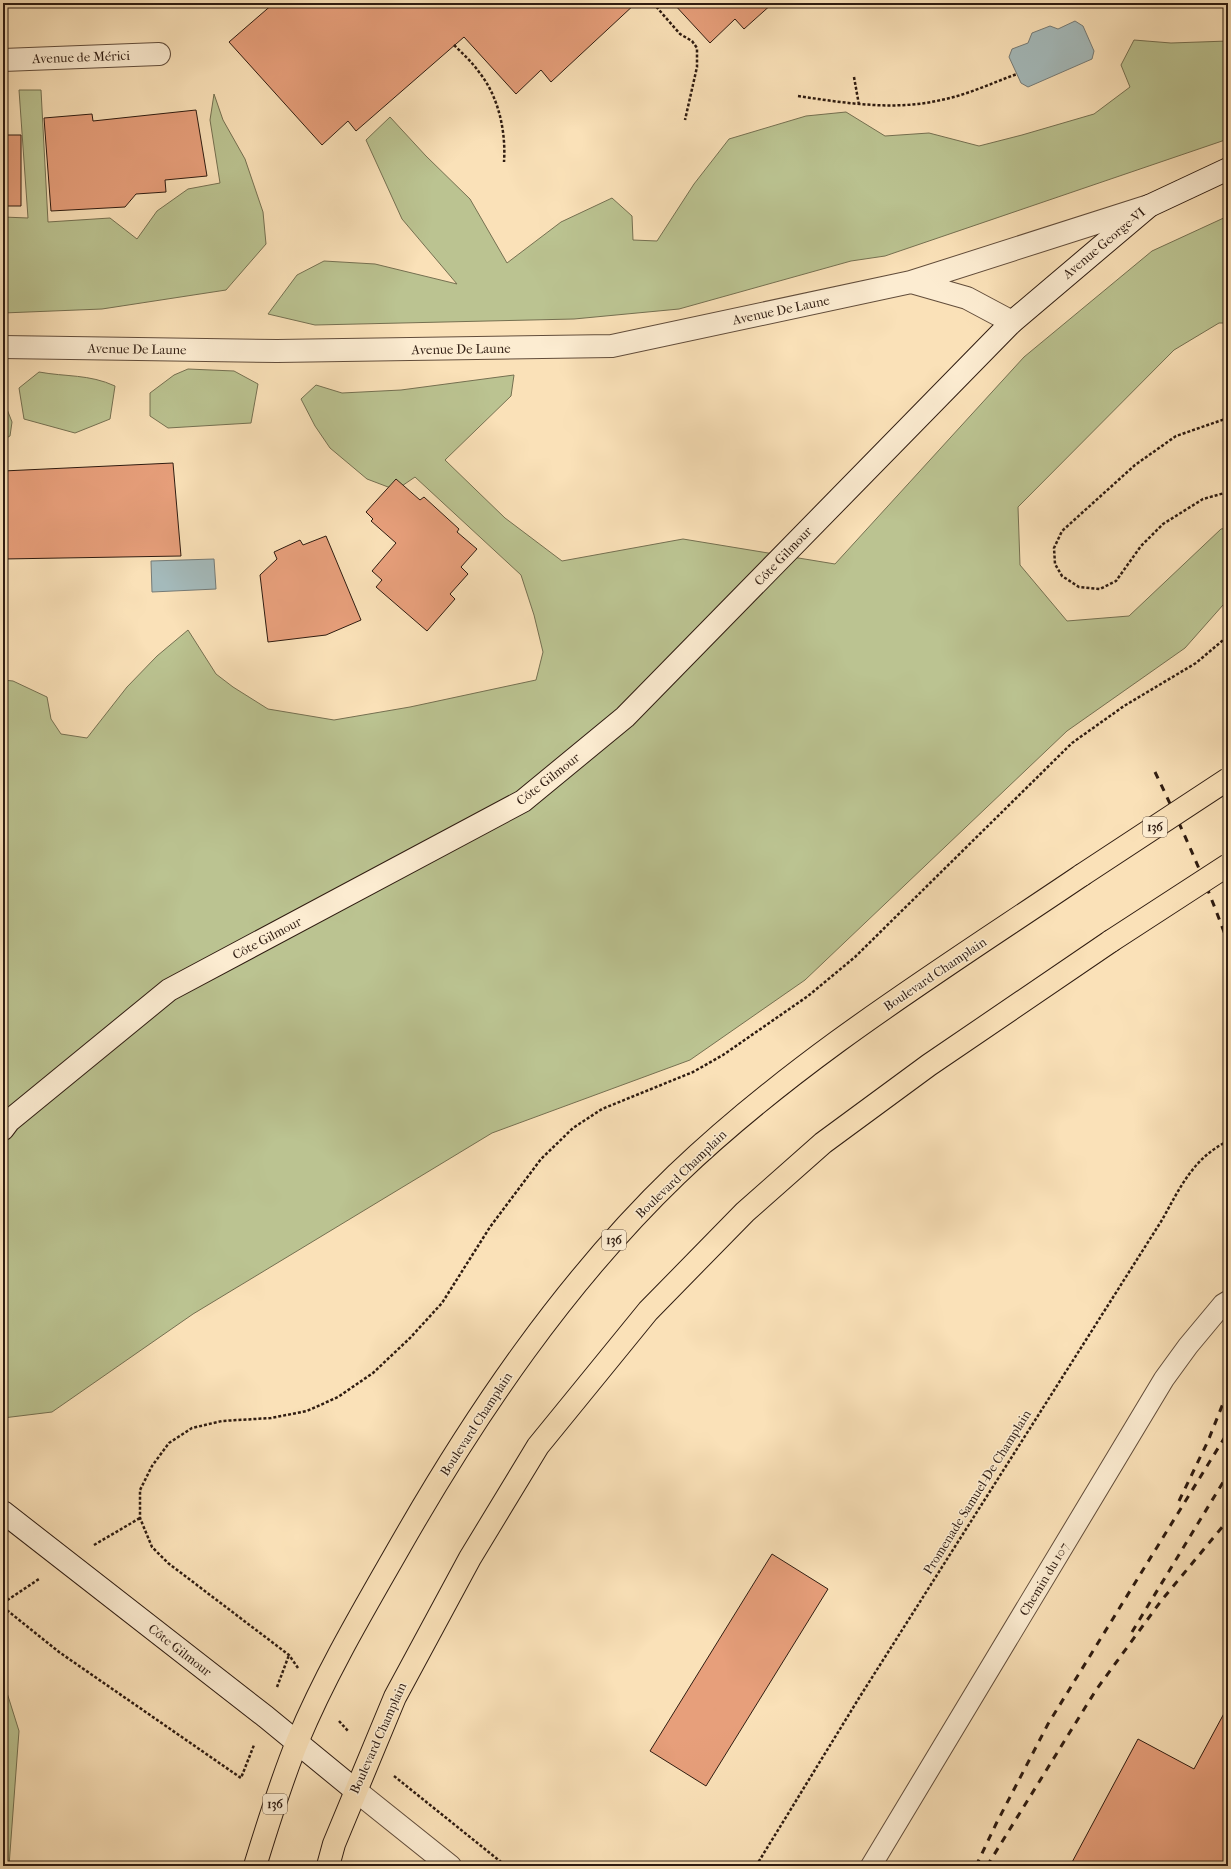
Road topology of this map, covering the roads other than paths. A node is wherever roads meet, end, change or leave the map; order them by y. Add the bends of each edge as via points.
1 (158, 54) dead end
2 (3, 60) edge
3 (1228, 170) edge
4 (1148, 206) junction
5 (911, 282) junction
6 (1012, 322) junction
7 (3, 347) edge
8 (1228, 779) edge
9 (1228, 865) edge
10 (3, 1129) edge
11 (1228, 1301) edge
12 (3, 1512) edge
13 (297, 1742) junction
14 (355, 1790) junction
15 (255, 1866) edge
16 (328, 1866) edge
17 (450, 1866) edge
18 (870, 1866) edge

1 - 2 street, Avenue de Mérici
3 - 4 street, Avenue George-VI
4 - 5 street, Avenue De Laune
4 - 6 street, Avenue George-VI
5 - 6 street, Avenue De Laune via 967,298
5 - 7 street, Avenue De Laune via 612,346 277,352
6 - 10 street, Côte Gilmour via 626,717 523,801 169,990 9,1121
8 - 13 main road, Boulevard Champlain / 136, bridge via 875,1014 763,1098 676,1174 604,1250 527,1347 472,1428 424,1503 378,1584
9 - 14 main road, Boulevard Champlain, bridge via 929,1065 823,1142 745,1212 648,1311 534,1453 470,1558 395,1697
11 - 18 lane, Chemin du 107 via 1188,1346 1164,1379
12 - 13 street, Côte Gilmour
13 - 14 street, Côte Gilmour
13 - 15 main road, Boulevard Champlain / 136
14 - 16 main road, Boulevard Champlain
14 - 17 street, Côte Gilmour

